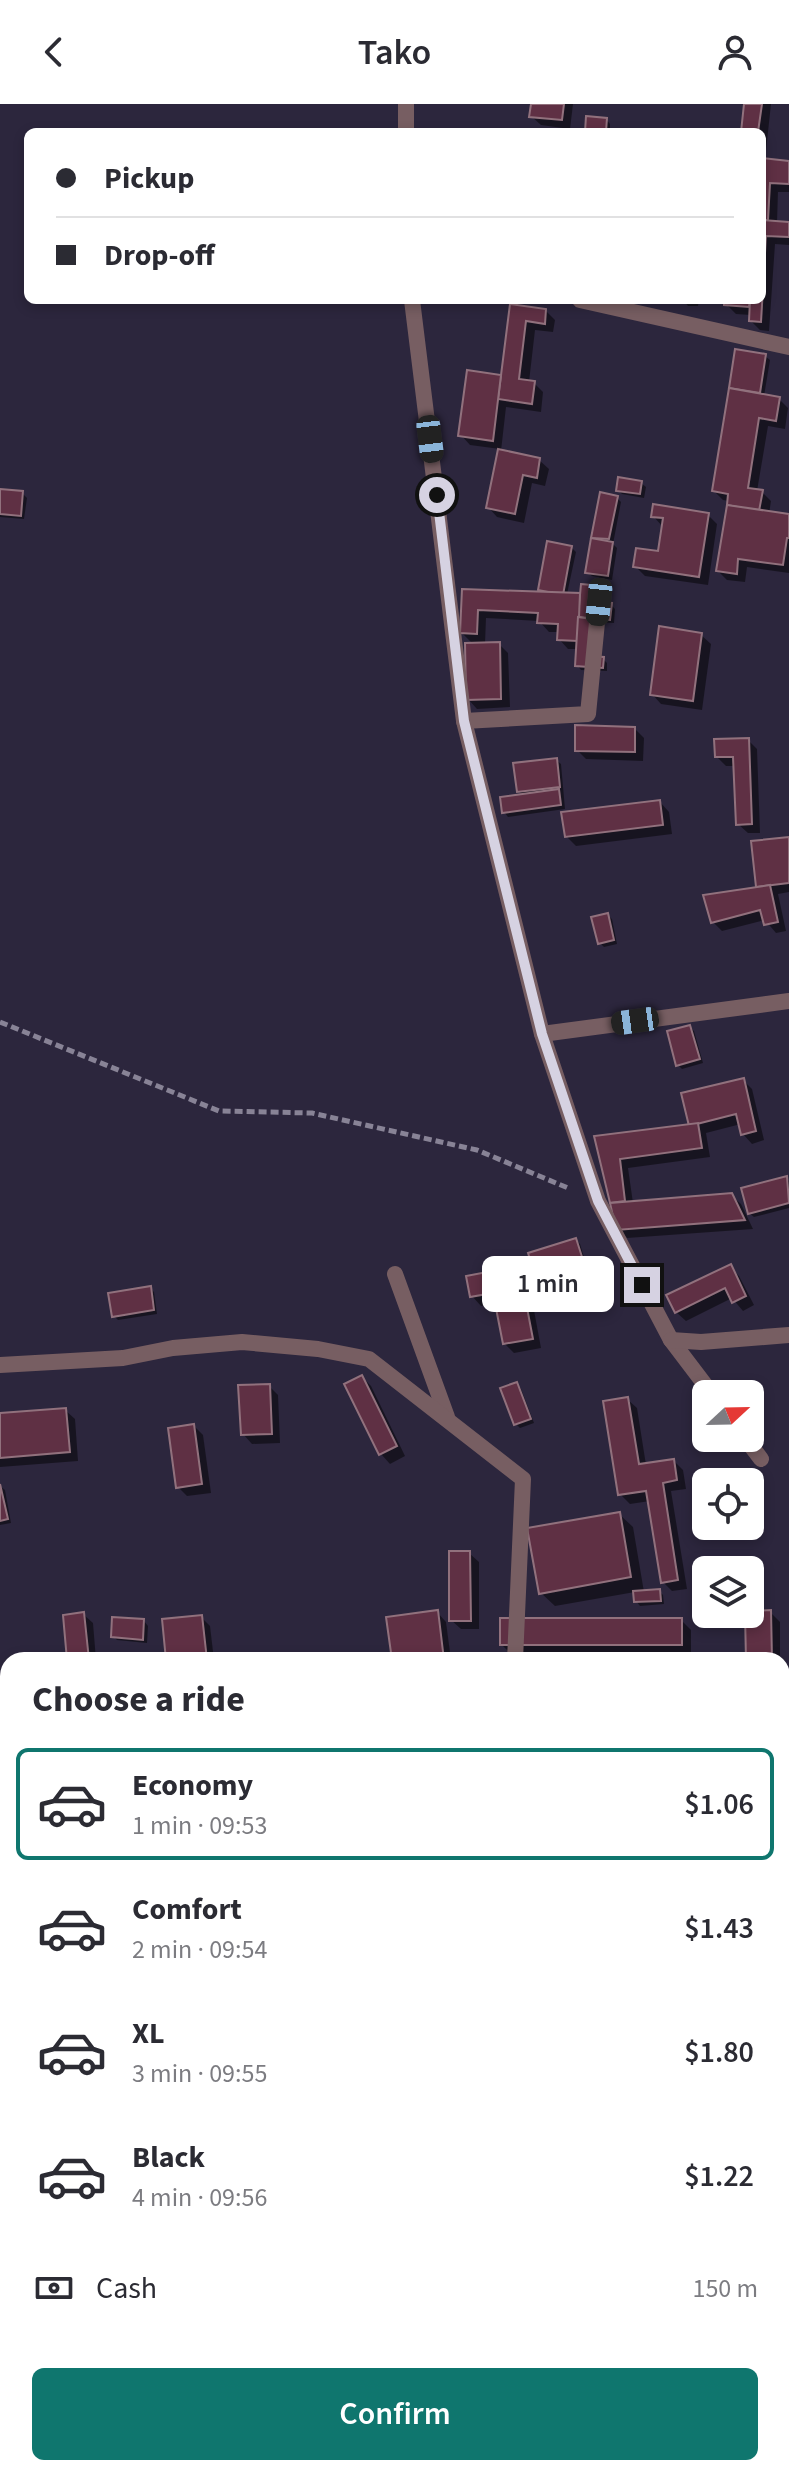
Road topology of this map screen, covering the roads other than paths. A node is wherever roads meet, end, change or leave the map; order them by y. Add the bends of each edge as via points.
1 (406, 104) edge
2 (406, 128) edge
3 (412, 304) edge
4 (598, 304) edge
5 (789, 347) edge
6 (599, 602) dead end
7 (464, 721) junction
8 (789, 1001) edge
9 (542, 1034) junction
10 (395, 1274) dead end
11 (789, 1335) edge
12 (671, 1340) junction
13 (0, 1365) edge
14 (701, 1380) edge
15 (448, 1419) junction
16 (756, 1452) edge
17 (761, 1459) dead end
18 (515, 1652) edge

1 - 2 street
3 - 7 street
4 - 5 street
6 - 7 street via 588,714
7 - 9 street
8 - 9 street
9 - 12 street via 598,1201
10 - 15 street
11 - 12 street
12 - 14 street
13 - 15 street via 123,1358 242,1342 318,1349 369,1359
15 - 18 street via 523,1479
16 - 17 street

